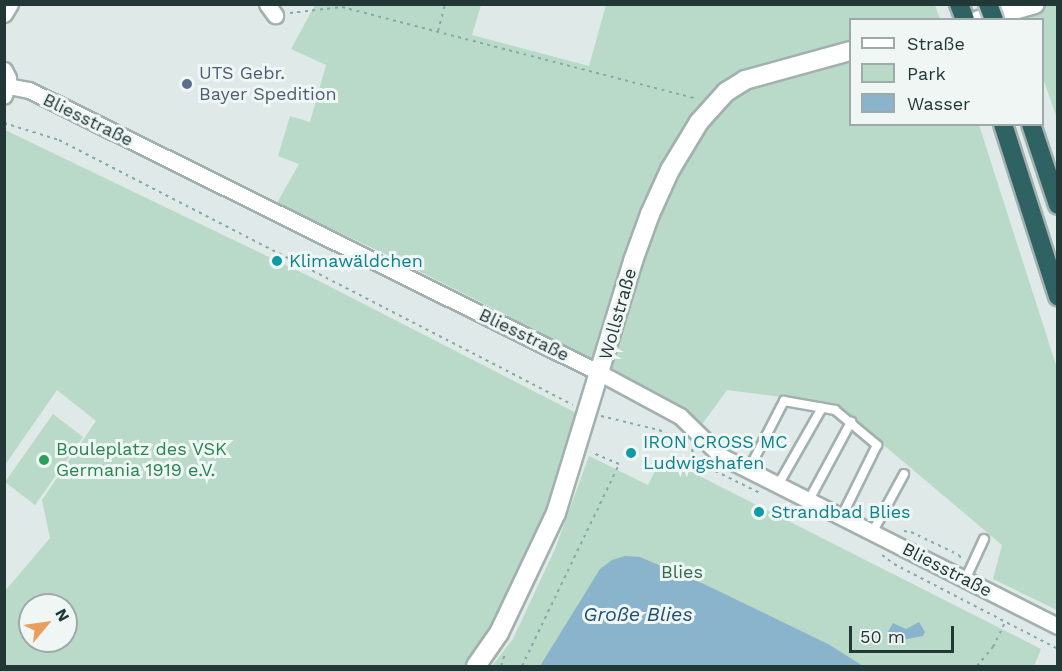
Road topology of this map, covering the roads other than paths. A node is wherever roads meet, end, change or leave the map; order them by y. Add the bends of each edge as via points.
1 (10, 4) edge
2 (1035, 4) edge
3 (4, 14) edge
4 (986, 18) edge
5 (849, 51) edge
6 (4, 70) edge
7 (6, 91) edge
8 (1004, 126) edge
9 (1032, 126) edge
10 (1058, 205) edge
11 (1058, 296) edge
12 (600, 373) junction
13 (822, 408) junction
14 (851, 422) junction
15 (748, 471) junction
16 (904, 474) dead end
17 (772, 491) junction
18 (808, 501) junction
19 (841, 518) junction
20 (872, 533) junction
21 (984, 538) dead end
22 (965, 580) junction
23 (1058, 626) edge
24 (476, 666) edge

1 - 3 street
2 - 4 street
5 - 12 street, Wollstraße via 745,80 710,107 670,170 650,214
6 - 7 street
7 - 12 street, Bliesstraße via 29,90
8 - 11 highway
9 - 10 highway
12 - 15 street, Bliesstraße via 680,416 721,456
12 - 24 street, Wollstraße via 556,513 537,558 499,633
13 - 14 lane via 835,410
13 - 15 lane via 784,401
13 - 17 lane
14 - 18 lane
14 - 19 lane via 878,445
15 - 17 street, Bliesstraße
16 - 20 lane
17 - 18 street, Bliesstraße
18 - 19 street, Bliesstraße
19 - 20 street, Bliesstraße
20 - 22 street, Bliesstraße
21 - 22 lane
22 - 23 street, Bliesstraße

